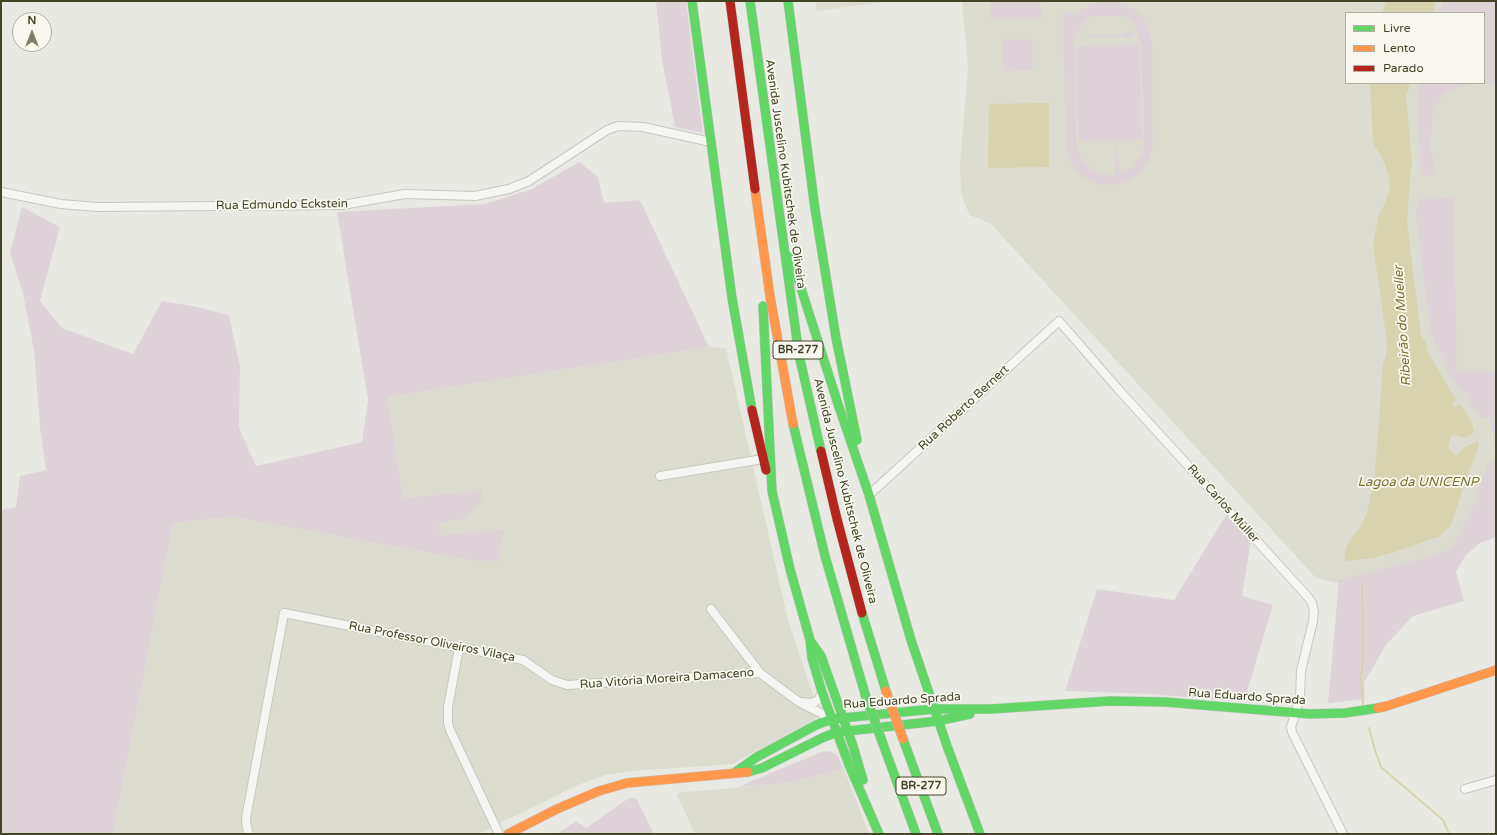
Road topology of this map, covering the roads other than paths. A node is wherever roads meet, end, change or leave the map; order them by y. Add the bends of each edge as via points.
1 (692, 1) edge
2 (730, 1) edge
3 (750, 1) edge
4 (788, 1) edge
5 (711, 142) junction
6 (750, 156) junction
7 (1, 192) edge
8 (778, 216) junction
9 (1059, 321) joint
10 (763, 459) junction
11 (660, 476) dead end
12 (772, 491) junction
13 (869, 495) junction
14 (711, 609) dead end
15 (810, 640) junction
16 (459, 648) junction
17 (1496, 670) edge
18 (760, 673) junction
19 (574, 685) joint
20 (822, 692) junction
21 (799, 702) junction
22 (934, 708) junction
23 (991, 709) junction
24 (1295, 713) junction
25 (962, 715) junction
26 (843, 717) junction
27 (832, 719) junction
28 (938, 721) junction
29 (848, 730) junction
30 (837, 732) junction
31 (947, 746) junction
32 (733, 774) junction
33 (1496, 780) edge
34 (1465, 789) dead end
35 (874, 820) junction
36 (249, 834) edge
37 (499, 834) edge
38 (508, 834) edge
39 (879, 834) edge
40 (916, 834) edge
41 (938, 834) edge
42 (980, 834) edge
43 (1343, 834) edge

1 - 5 main road
2 - 6 main road, BR-277
3 - 8 main road, Avenida Juscelino Kubitschek de Oliveira / BR-277
4 - 13 main road via 813,199 829,297 844,383
5 - 7 street, Rua Edmundo Eckstein via 643,127 618,126 607,130 529,181 475,196 405,194 342,205 97,207 61,204
5 - 10 main road via 732,298
6 - 12 main road via 763,304
6 - 40 main road, BR-277, bridge via 771,304 794,428 833,587 865,694
8 - 13 main road
8 - 41 main road, Avenida Juscelino Kubitschek de Oliveira / BR-277, bridge via 799,355 842,540 886,691
9 - 13 street, Rua Roberto Bernert
9 - 24 street, Rua Carlos Müller via 1312,603 1313,621 1301,671 1300,698
10 - 11 street
10 - 12 main road
12 - 15 main road via 791,576
13 - 22 main road via 902,612
14 - 18 street
15 - 20 main road via 812,658
15 - 26 main road via 821,656
16 - 19 street, Rua Professor Oliveiros Vilaça via 522,660 558,683
16 - 36 street, Rua Professor Oliveiros Vilaça via 284,613 246,818
16 - 37 street via 448,707 448,723
17 - 24 main road, Rua Eduardo Sprada via 1374,709 1338,713
18 - 19 street, Rua Vitória Moreira Damaceno
18 - 21 street
20 - 21 street via 815,702
20 - 27 main road
21 - 27 street
22 - 23 main road, Rua Eduardo Sprada
22 - 26 main road, Rua Eduardo Sprada
22 - 28 main road
23 - 24 main road, Rua Eduardo Sprada via 1131,700
23 - 25 main road, Rua Eduardo Sprada
24 - 43 street, Rua Carlos Müller via 1292,732
25 - 28 main road, Rua Eduardo Sprada
25 - 31 main road via 951,726
26 - 27 main road, Rua Eduardo Sprada
26 - 29 main road
27 - 30 main road
27 - 32 main road, Rua Eduardo Sprada via 757,757
28 - 29 main road, Rua Eduardo Sprada
28 - 31 main road
29 - 30 main road, Rua Eduardo Sprada
29 - 35 main road
30 - 32 main road, Rua Eduardo Sprada via 762,768
30 - 35 main road
31 - 42 main road
32 - 38 main road, Rua Eduardo Sprada via 655,780 599,791
33 - 34 street
35 - 39 main road

